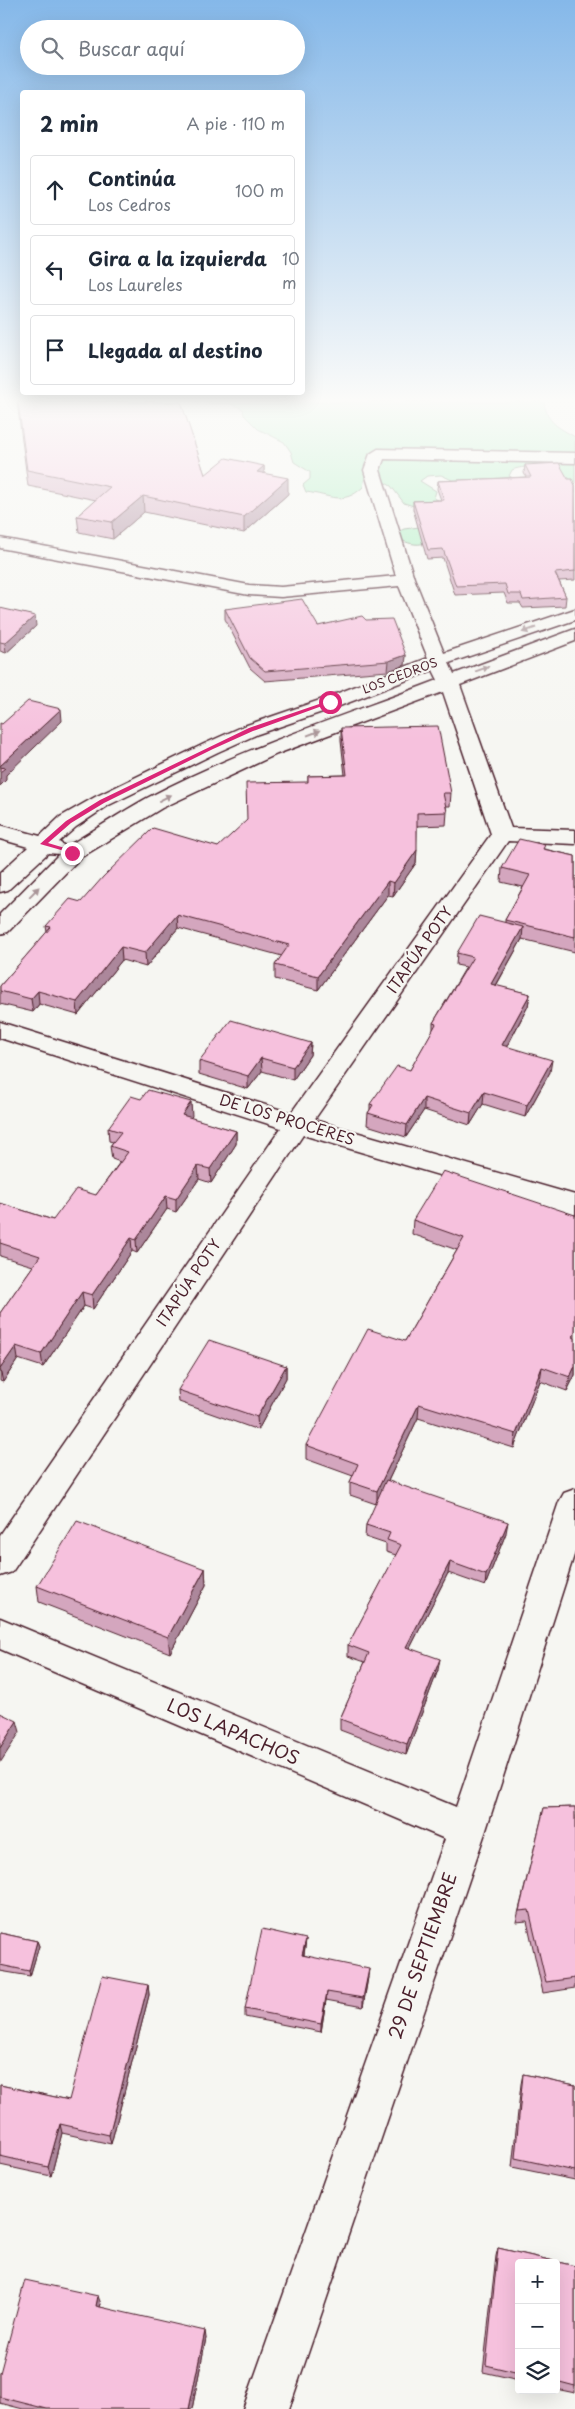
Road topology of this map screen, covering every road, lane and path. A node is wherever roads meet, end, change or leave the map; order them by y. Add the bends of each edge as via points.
1 (386, 514) edge
2 (0, 543) edge
3 (406, 580) junction
4 (575, 614) edge
5 (575, 636) edge
6 (438, 661) junction
7 (449, 682) junction
8 (0, 832) edge
9 (502, 834) junction
10 (575, 837) edge
11 (43, 844) junction
12 (72, 853) junction
13 (0, 885) edge
14 (0, 927) edge
15 (0, 1030) edge
16 (297, 1124) junction
17 (575, 1204) edge
18 (571, 1525) edge
19 (0, 1562) edge
20 (0, 1633) edge
21 (467, 1830) junction
22 (266, 2409) edge

1 - 3 street
2 - 3 street via 248,590 281,592
3 - 6 street
4 -> 6 street, LOS CEDROS
7 -> 5 street
6 - 7 street
6 - 11 street, LOS CEDROS via 211,748 102,801 68,822
7 - 9 street
12 -> 7 street via 154,803 216,773
8 - 11 street
9 - 10 street
9 - 16 street, ITAPÚA POTY
11 - 12 street
11 - 13 street, LOS CEDROS
14 -> 12 street
15 - 16 street, DE LOS PROCERES
16 - 17 street, DE LOS PROCERES
16 - 19 street, ITAPÚA POTY
18 - 21 street, 29 DE SEPTIEMBRE
20 - 21 street, LOS LAPACHOS
21 - 22 street, 29 DE SEPTIEMBRE

